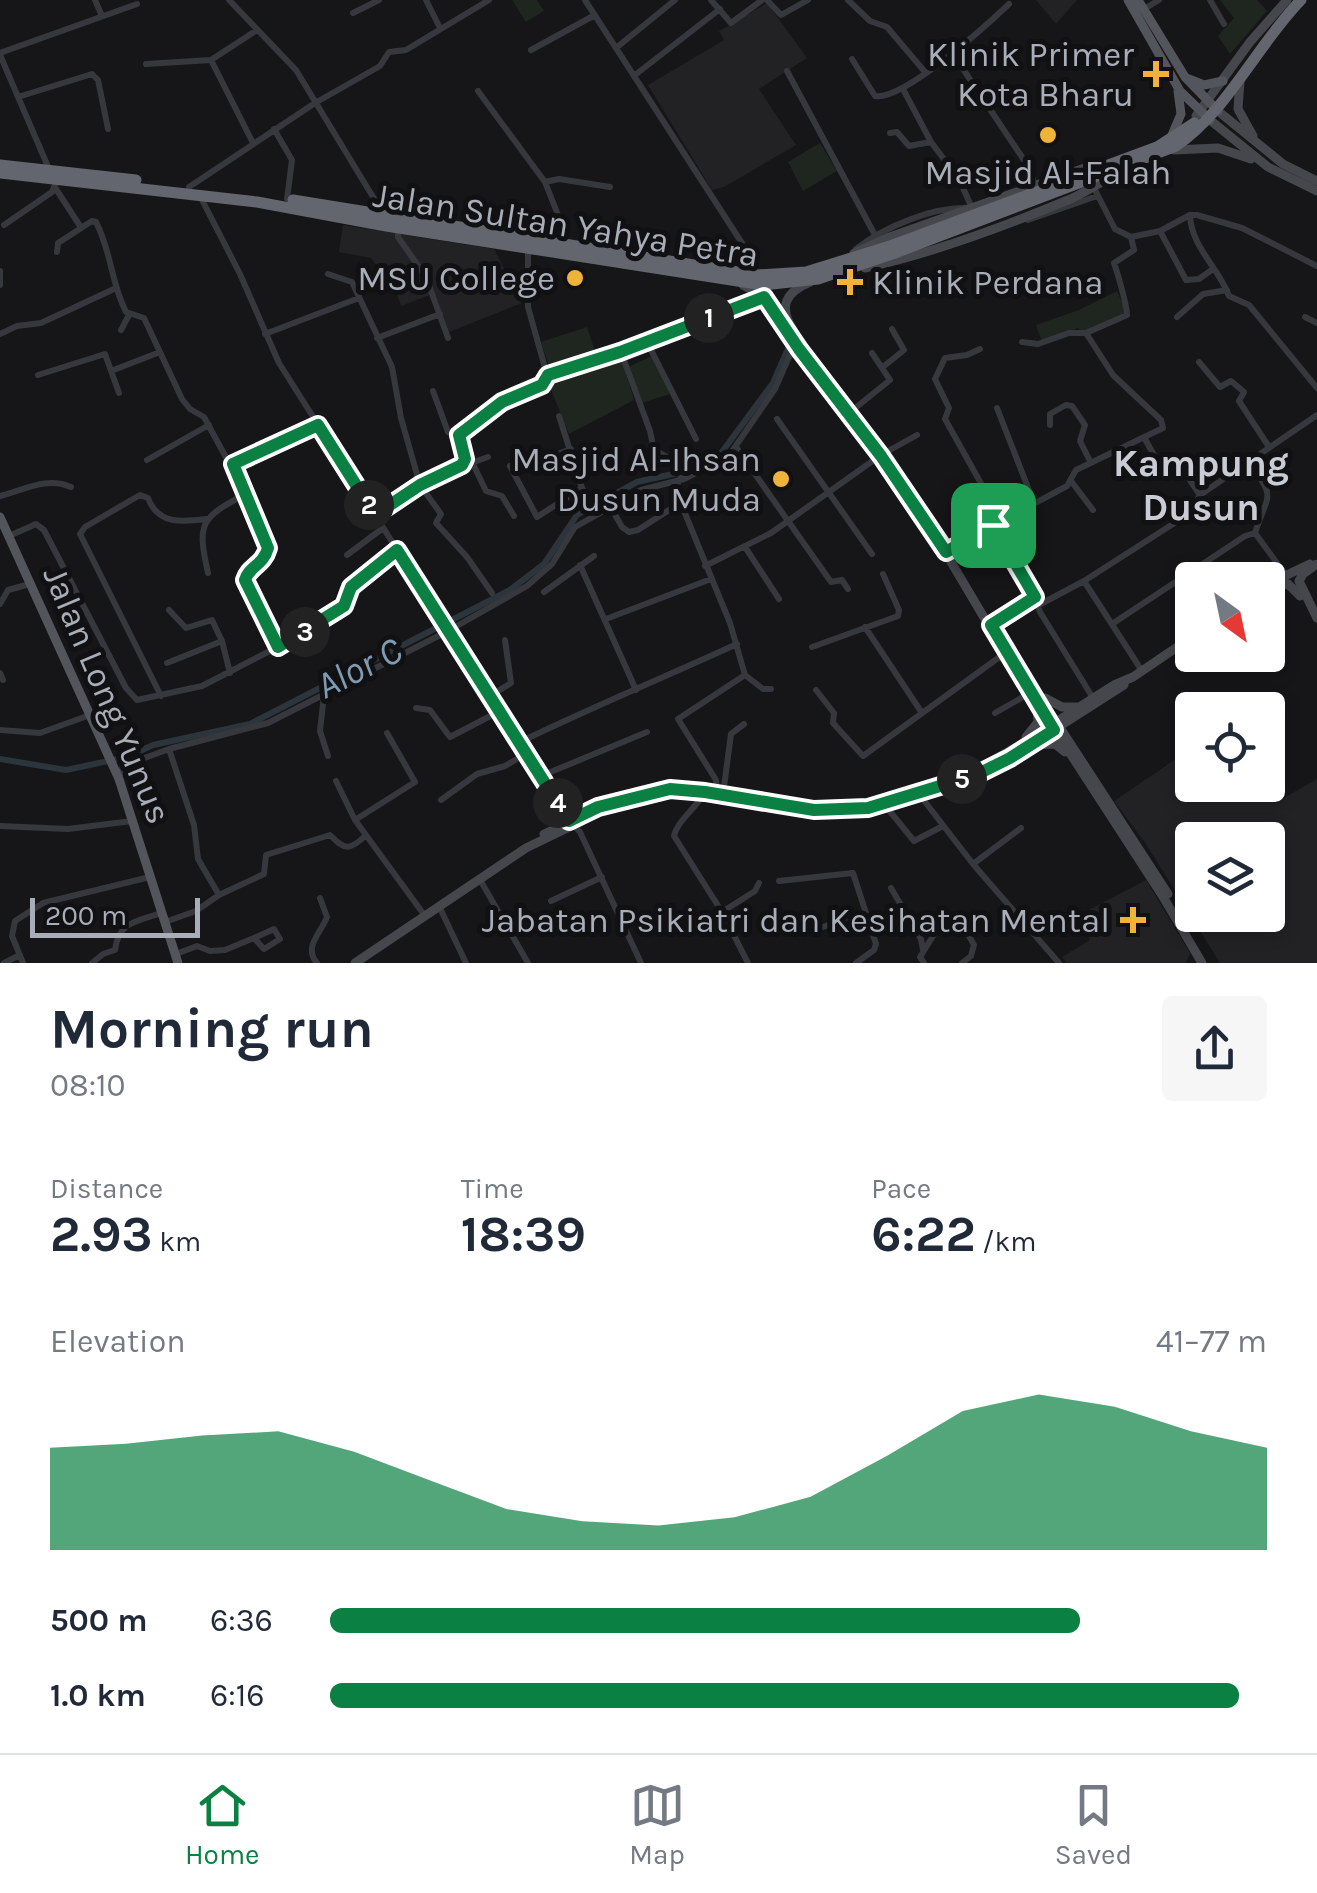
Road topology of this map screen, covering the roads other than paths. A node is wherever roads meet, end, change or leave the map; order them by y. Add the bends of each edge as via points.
1 (95, 0) edge
2 (229, 0) edge
3 (380, 0) edge
4 (426, 0) edge
5 (489, 0) edge
6 (585, 0) edge
7 (676, 0) edge
8 (712, 0) edge
9 (765, 0) edge
10 (808, 0) edge
11 (848, 0) edge
12 (864, 0) edge
13 (1128, 0) edge
14 (1159, 0) edge
15 (1210, 0) edge
16 (1289, 0) edge
17 (1303, 0) edge
18 (136, 4) dead end
19 (1010, 4) dead end
20 (1141, 5) edge
21 (855, 7) junction
22 (720, 10) junction
23 (353, 13) dead end
24 (595, 15) junction
25 (102, 16) junction
26 (1224, 24) dead end
27 (440, 28) junction
28 (257, 30) junction
29 (616, 48) junction
30 (530, 50) dead end
31 (0, 54) edge
32 (953, 54) junction
33 (852, 59) dead end
34 (210, 60) junction
35 (146, 64) dead end
36 (1180, 71) junction
37 (786, 72) dead end
38 (926, 72) junction
39 (635, 75) junction
40 (1241, 78) junction
41 (1222, 81) junction
42 (1175, 84) junction
43 (903, 89) junction
44 (478, 91) dead end
45 (18, 97) junction
46 (1207, 102) junction
47 (314, 103) junction
48 (1218, 111) junction
49 (1200, 112) junction
50 (1210, 120) junction
51 (274, 129) junction
52 (108, 130) dead end
53 (890, 133) dead end
54 (1172, 135) junction
55 (931, 142) junction
56 (253, 143) junction
57 (1262, 148) junction
58 (1172, 151) junction
59 (1263, 164) junction
60 (0, 165) edge
61 (0, 173) edge
62 (1064, 174) junction
63 (54, 179) junction
64 (1317, 181) edge
65 (545, 182) junction
66 (1035, 184) junction
67 (610, 187) dead end
68 (195, 191) junction
69 (1095, 191) junction
70 (1317, 191) edge
71 (1082, 192) junction
72 (373, 197) junction
73 (287, 199) junction
74 (972, 208) junction
75 (354, 210) junction
76 (1190, 215) junction
77 (389, 221) junction
78 (1003, 224) junction
79 (4, 226) dead end
80 (80, 226) junction
81 (1160, 231) junction
82 (876, 236) junction
83 (1131, 237) junction
84 (558, 243) junction
85 (528, 246) junction
86 (894, 249) junction
87 (57, 252) dead end
88 (840, 260) junction
89 (1317, 266) edge
90 (1213, 269) junction
91 (0, 271) edge
92 (328, 274) dead end
93 (756, 275) junction
94 (821, 278) junction
95 (729, 280) junction
96 (0, 285) edge
97 (744, 285) junction
98 (114, 288) junction
99 (1227, 290) junction
100 (764, 297) junction
101 (360, 298) junction
102 (747, 302) junction
103 (440, 314) junction
104 (128, 315) junction
105 (1178, 317) dead end
106 (1305, 318) dead end
107 (1317, 322) edge
108 (892, 329) dead end
109 (121, 330) dead end
110 (1086, 333) junction
111 (0, 334) edge
112 (265, 334) junction
113 (377, 338) junction
114 (448, 338) dead end
115 (647, 342) junction
116 (1022, 342) dead end
117 (799, 349) junction
118 (980, 349) dead end
119 (160, 352) junction
120 (620, 352) junction
121 (872, 353) dead end
122 (1198, 362) dead end
123 (882, 366) junction
124 (111, 371) junction
125 (38, 375) dead end
126 (548, 375) junction
127 (827, 383) junction
128 (1317, 388) edge
129 (433, 391) dead end
130 (119, 393) dead end
131 (997, 408) dead end
132 (849, 412) junction
133 (1317, 414) edge
134 (559, 416) dead end
135 (777, 419) dead end
136 (209, 425) junction
137 (318, 425) junction
138 (1050, 425) dead end
139 (459, 435) junction
140 (917, 435) dead end
141 (696, 439) dead end
142 (1145, 439) junction
143 (736, 447) junction
144 (1269, 447) junction
145 (571, 449) junction
146 (881, 456) junction
147 (488, 457) dead end
148 (147, 460) dead end
149 (539, 461) dead end
150 (1248, 461) junction
151 (468, 463) junction
152 (233, 464) junction
153 (1091, 464) junction
154 (510, 466) dead end
155 (680, 478) junction
156 (1071, 480) junction
157 (420, 485) junction
158 (71, 488) dead end
159 (582, 488) junction
160 (829, 492) junction
161 (1200, 494) junction
162 (244, 495) junction
163 (0, 496) edge
164 (680, 502) junction
165 (1034, 503) junction
166 (610, 506) junction
167 (1093, 510) dead end
168 (595, 512) junction
169 (375, 515) junction
170 (514, 516) dead end
171 (0, 517) edge
172 (206, 519) junction
173 (1002, 521) junction
174 (788, 522) junction
175 (993, 525) junction
176 (383, 528) junction
177 (1255, 533) junction
178 (10, 538) junction
179 (0, 546) edge
180 (745, 547) junction
181 (397, 550) junction
182 (946, 552) junction
183 (872, 554) dead end
184 (347, 555) dead end
185 (594, 556) dead end
186 (1276, 562) edge
187 (1317, 563) edge
188 (580, 566) junction
189 (705, 566) junction
190 (208, 573) dead end
191 (883, 574) dead end
192 (1285, 574) joint
193 (711, 578) junction
194 (1084, 581) junction
195 (31, 584) junction
196 (1285, 585) edge
197 (848, 589) dead end
198 (1301, 590) junction
199 (492, 592) dead end
200 (544, 592) dead end
201 (780, 599) dead end
202 (1036, 602) junction
203 (0, 604) edge
204 (1309, 605) junction
205 (170, 610) dead end
206 (1317, 618) edge
207 (606, 620) junction
208 (1112, 624) junction
209 (991, 625) junction
210 (445, 626) junction
211 (865, 626) junction
212 (505, 640) dead end
213 (222, 641) junction
214 (737, 644) junction
215 (278, 647) junction
216 (812, 647) dead end
217 (1175, 649) edge
218 (1005, 653) junction
219 (167, 663) dead end
220 (230, 672) junction
221 (1138, 674) junction
222 (745, 675) junction
223 (771, 689) dead end
224 (636, 690) junction
225 (816, 690) dead end
226 (324, 694) junction
227 (1034, 694) junction
228 (161, 696) junction
229 (490, 696) junction
230 (1092, 702) junction
231 (1080, 706) junction
232 (416, 708) dead end
233 (500, 711) junction
234 (922, 714) junction
235 (995, 714) dead end
236 (90, 715) junction
237 (744, 724) dead end
238 (1056, 725) junction
239 (0, 730) edge
240 (647, 732) dead end
241 (387, 733) dead end
242 (520, 742) junction
243 (1030, 745) junction
244 (1017, 746) junction
245 (169, 749) junction
246 (527, 753) junction
247 (328, 756) dead end
248 (1078, 759) junction
249 (541, 776) junction
250 (119, 779) junction
251 (336, 781) dead end
252 (940, 786) junction
253 (705, 792) junction
254 (918, 793) junction
255 (720, 794) junction
256 (441, 800) dead end
257 (884, 804) junction
258 (355, 820) junction
259 (132, 821) junction
260 (572, 823) junction
261 (0, 826) edge
262 (943, 826) junction
263 (1021, 828) dead end
264 (366, 835) junction
265 (973, 864) junction
266 (150, 876) junction
267 (602, 877) junction
268 (479, 878) junction
269 (778, 881) dead end
270 (759, 884) dead end
271 (891, 888) dead end
272 (219, 896) junction
273 (320, 898) dead end
274 (550, 901) dead end
275 (440, 906) junction
276 (722, 912) junction
277 (865, 912) junction
278 (425, 916) junction
279 (163, 918) junction
280 (953, 922) dead end
281 (805, 926) dead end
282 (938, 928) dead end
283 (254, 938) dead end
284 (1192, 945) junction
285 (971, 956) junction
286 (922, 957) edge
287 (22, 959) edge
288 (176, 960) edge
289 (867, 960) edge
290 (361, 961) edge
291 (1206, 962) edge
292 (4, 963) edge
293 (92, 963) edge
294 (317, 963) edge
295 (466, 963) edge
296 (528, 963) edge
297 (641, 963) edge
298 (748, 963) edge
299 (856, 963) edge
300 (913, 963) edge
301 (962, 963) edge
302 (981, 963) edge
303 (1059, 963) edge
304 (1193, 963) edge

1 - 25 street
2 - 28 street
3 - 23 street
4 - 27 street
5 - 27 street
6 - 24 street
7 - 29 street
8 - 22 street
9 - 10 street via 780,16
9 - 22 street via 731,23
11 - 21 street
12 - 21 street
13 - 42 main road
14 - 20 street
15 - 26 street
16 - 41 main road, Jalan Sultan Yahya Petra
16 - 86 highway, bridge via 1201,115 1176,136
17 - 40 main road, Jalan Sultan Yahya Petra
17 - 86 highway, bridge via 1268,35 1207,120 1176,146
18 - 25 street
19 - 32 street
20 - 36 main road
21 - 38 street via 887,27
22 - 39 street
24 - 29 street
24 - 30 street
25 - 31 street
27 - 47 street via 406,50 388,52 382,64
28 - 34 street
28 - 47 street via 296,70
29 - 39 street
31 - 45 street
32 - 38 street
32 - 66 street
33 - 43 street via 878,97
34 - 35 street
34 - 56 street
36 - 41 main road via 1198,84
36 - 46 main road
37 - 82 street
38 - 43 street
39 - 93 street
40 - 48 main road, Jalan Sultan Yahya Petra
40 - 57 main road via 1238,109
41 - 46 main road, Jalan Sultan Yahya Petra
42 - 49 main road
42 - 54 main road via 1182,110
43 - 55 street
44 - 65 street
45 - 52 street via 92,74
45 - 63 street
46 - 48 main road
46 - 49 main road, Jalan Sultan Yahya Petra
47 - 51 street
47 - 72 street
48 - 50 main road, Jalan Sultan Yahya Petra
48 - 57 main road
49 - 50 main road
49 - 54 main road, Jalan Sultan Yahya Petra
50 - 58 main road, Jalan Sultan Yahya Petra
50 - 59 main road
51 - 56 street
51 - 73 street via 292,160
53 - 55 street via 909,146
54 - 62 main road, Jalan Sultan Yahya Petra
55 - 74 street
56 - 68 street
57 - 64 main road
58 - 59 main road via 1218,148
58 - 69 main road, Jalan Sultan Yahya Petra
59 - 70 main road
60 - 63 highway, Jalan Sultan Yahya Petra
61 - 63 highway, Jalan Sultan Yahya Petra
62 - 66 main road, Jalan Sultan Yahya Petra
62 - 71 main road via 1090,174 1092,182
63 - 68 highway, Jalan Sultan Yahya Petra
63 - 79 street
63 - 80 street
65 - 67 street via 560,178
65 - 84 street via 560,217
66 - 74 main road, Jalan Sultan Yahya Petra
68 - 73 highway, Jalan Sultan Yahya Petra
68 - 77 highway, Jalan Sultan Yahya Petra
68 - 112 street
69 - 71 main road, Jalan Sultan Yahya Petra
69 - 78 street via 1054,213
69 - 83 street via 1115,229
71 - 78 main road, Jalan Sultan Yahya Petra
72 - 75 highway via 372,206
72 - 77 street
73 - 75 highway, Jalan Sultan Yahya Petra
74 - 82 street via 944,210
74 - 88 main road, Jalan Sultan Yahya Petra
75 - 77 highway, Jalan Sultan Yahya Petra
76 - 81 street
76 - 89 street via 1234,225
76 - 90 street
77 - 84 highway, Jalan Sultan Yahya Petra
77 - 85 highway, Jalan Sultan Yahya Petra
77 - 103 street via 425,275
78 - 94 main road, Jalan Sultan Yahya Petra
80 - 87 street via 57,244
80 - 98 street via 96,222
81 - 83 street
81 - 90 street via 1186,280
82 - 88 street
83 - 110 street via 1134,250 1114,263 1128,313
84 - 93 highway, Jalan Sultan Yahya Petra
85 - 95 highway, Jalan Sultan Yahya Petra
85 - 126 street via 528,307
86 - 88 highway
86 - 94 highway
88 - 93 highway, Jalan Sultan Yahya Petra via 790,275
90 - 99 street
91 - 96 street
92 - 101 street via 350,279
94 - 95 highway, Jalan Sultan Yahya Petra via 771,286
94 - 127 main road via 789,294 784,313
95 - 97 main road
97 - 100 main road
97 - 102 street
98 - 104 street
98 - 111 street via 41,323
99 - 105 street via 1202,294
99 - 128 street via 1249,305
100 - 102 street
100 - 117 main road
101 - 112 street
101 - 113 street
102 - 115 street
103 - 113 street
103 - 114 street
104 - 109 street
104 - 119 street via 143,317
106 - 107 street
108 - 123 street via 904,350
110 - 116 street
110 - 142 street via 1113,375 1163,422 1162,430
112 - 137 street
113 - 157 street via 392,368
115 - 120 street
115 - 141 street
117 - 127 main road
117 - 143 street
118 - 173 street via 945,358 936,381 949,408 944,419
119 - 124 street
119 - 136 street via 182,398
120 - 126 street
120 - 155 street via 654,450 674,459
121 - 123 street
122 - 144 street via 1220,388 1236,382 1244,392 1239,401
123 - 132 street via 890,380
124 - 125 street via 105,354
124 - 130 street
126 - 139 street
127 - 132 main road
129 - 139 street via 448,432
131 - 165 street
132 - 146 main road
133 - 144 street
134 - 145 street
135 - 160 street
136 - 148 street
136 - 152 street
137 - 152 street
137 - 169 street
138 - 153 street via 1048,415 1072,406 1086,426 1080,441
139 - 151 street
140 - 146 street
142 - 153 street
142 - 161 street via 1159,464 1177,461
143 - 155 street via 721,462
143 - 174 street
144 - 150 street
145 - 149 street
145 - 159 street
146 - 160 street
146 - 182 main road
147 - 151 street
150 - 161 street
150 - 177 street via 1268,491
151 - 157 street
151 - 170 street
152 - 162 street
153 - 156 street
154 - 159 street via 537,517
155 - 164 street via 674,488
155 - 166 street
156 - 165 street
156 - 167 street
157 - 169 street
157 - 199 street via 440,510 438,527
158 - 163 street via 35,484
159 - 168 street
160 - 174 street
160 - 183 street
161 - 194 street via 1186,515
162 - 172 street
162 - 215 street via 268,548 245,580
164 - 166 street via 629,532
164 - 189 street
165 - 173 street
166 - 168 street
168 - 210 street via 569,534 544,572 502,602
169 - 176 street
171 - 178 main road, Jalan Long Yunus
172 - 190 street via 201,539
172 - 228 street via 162,517 140,494 80,534
173 - 175 street
174 - 180 street
174 - 197 street via 832,583 842,580
175 - 182 street
175 - 202 street
176 - 181 street
176 - 184 street
177 - 186 street
177 - 208 street
178 - 179 street
178 - 195 main road, Jalan Long Yunus
178 - 228 street via 40,526 132,698
180 - 189 street
180 - 201 street
181 - 210 street
181 - 215 street via 351,587 344,606
182 - 209 main road
185 - 188 street
187 - 192 main road
187 - 198 main road via 1301,576
188 - 200 street
188 - 207 street
189 - 193 street
191 - 211 street via 900,613
192 - 198 main road
193 - 207 street
193 - 214 street
194 - 202 street
194 - 208 street
195 - 203 street via 8,590
195 - 236 main road, Jalan Long Yunus
196 - 204 main road
198 - 204 main road
202 - 209 street
202 - 230 street
204 - 206 main road
205 - 213 street via 186,628 212,620
207 - 224 street
208 - 221 street
209 - 218 main road
209 - 227 main road
210 - 226 street
210 - 229 street
211 - 216 street
211 - 234 street
212 - 229 street via 511,683
213 - 219 street
213 - 220 street
214 - 222 street
214 - 224 street
215 - 220 street
217 - 221 main road
218 - 227 main road
218 - 234 street
220 - 228 street
221 - 230 main road
222 - 223 street
222 - 255 street via 678,718
224 - 242 street
225 - 234 street via 861,756
226 - 245 street via 252,729
226 - 247 street via 320,731
227 - 231 main road via 1062,707
227 - 235 street
227 - 238 main road
227 - 244 main road via 1038,722
229 - 233 street
230 - 231 main road
230 - 238 main road
230 - 248 main road via 1074,728
231 - 238 main road
232 - 233 street via 430,710 450,737
233 - 242 street
236 - 239 street via 40,733
236 - 250 main road, Jalan Long Yunus
237 - 255 street via 731,734
238 - 243 main road
238 - 244 main road
238 - 248 main road
240 - 249 street
241 - 258 street via 415,782
242 - 246 street
243 - 248 main road via 1055,744
243 - 252 main road via 994,767
244 - 252 main road
245 - 250 street via 127,763
245 - 272 street via 198,859
246 - 249 street
246 - 256 street via 477,774
248 - 284 main road
248 - 291 main road via 1149,862
249 - 260 street
250 - 259 main road, Jalan Long Yunus
251 - 258 street
252 - 254 main road
253 - 255 main road
253 - 260 main road via 660,790
253 - 276 street via 674,836
254 - 257 main road
254 - 262 street
255 - 257 main road via 831,811
257 - 262 street via 914,841
258 - 264 street
259 - 261 street via 68,829
259 - 266 main road, Jalan Long Yunus
260 - 267 street
260 - 268 main road
262 - 265 street
263 - 265 street
264 - 272 street via 346,847 330,835 266,854 264,874
264 - 278 street
265 - 303 street
266 - 279 main road, Jalan Long Yunus
266 - 287 street via 37,906 12,924
267 - 274 street
267 - 297 street
268 - 275 main road
268 - 296 street
269 - 277 street via 853,873
270 - 276 street
271 - 286 street via 921,938
272 - 279 street via 196,911
273 - 294 street via 327,916 311,947
275 - 278 main road
275 - 295 street
276 - 298 street
277 - 281 street
277 - 289 street via 876,944
278 - 290 main road
279 - 288 main road, Jalan Long Yunus
279 - 293 street via 124,927 115,950
280 - 285 street via 968,932
282 - 286 street
283 - 288 street via 225,950 196,946
284 - 291 main road
284 - 304 main road
285 - 301 street
285 - 302 street
286 - 300 street
287 - 292 street
289 - 299 street

